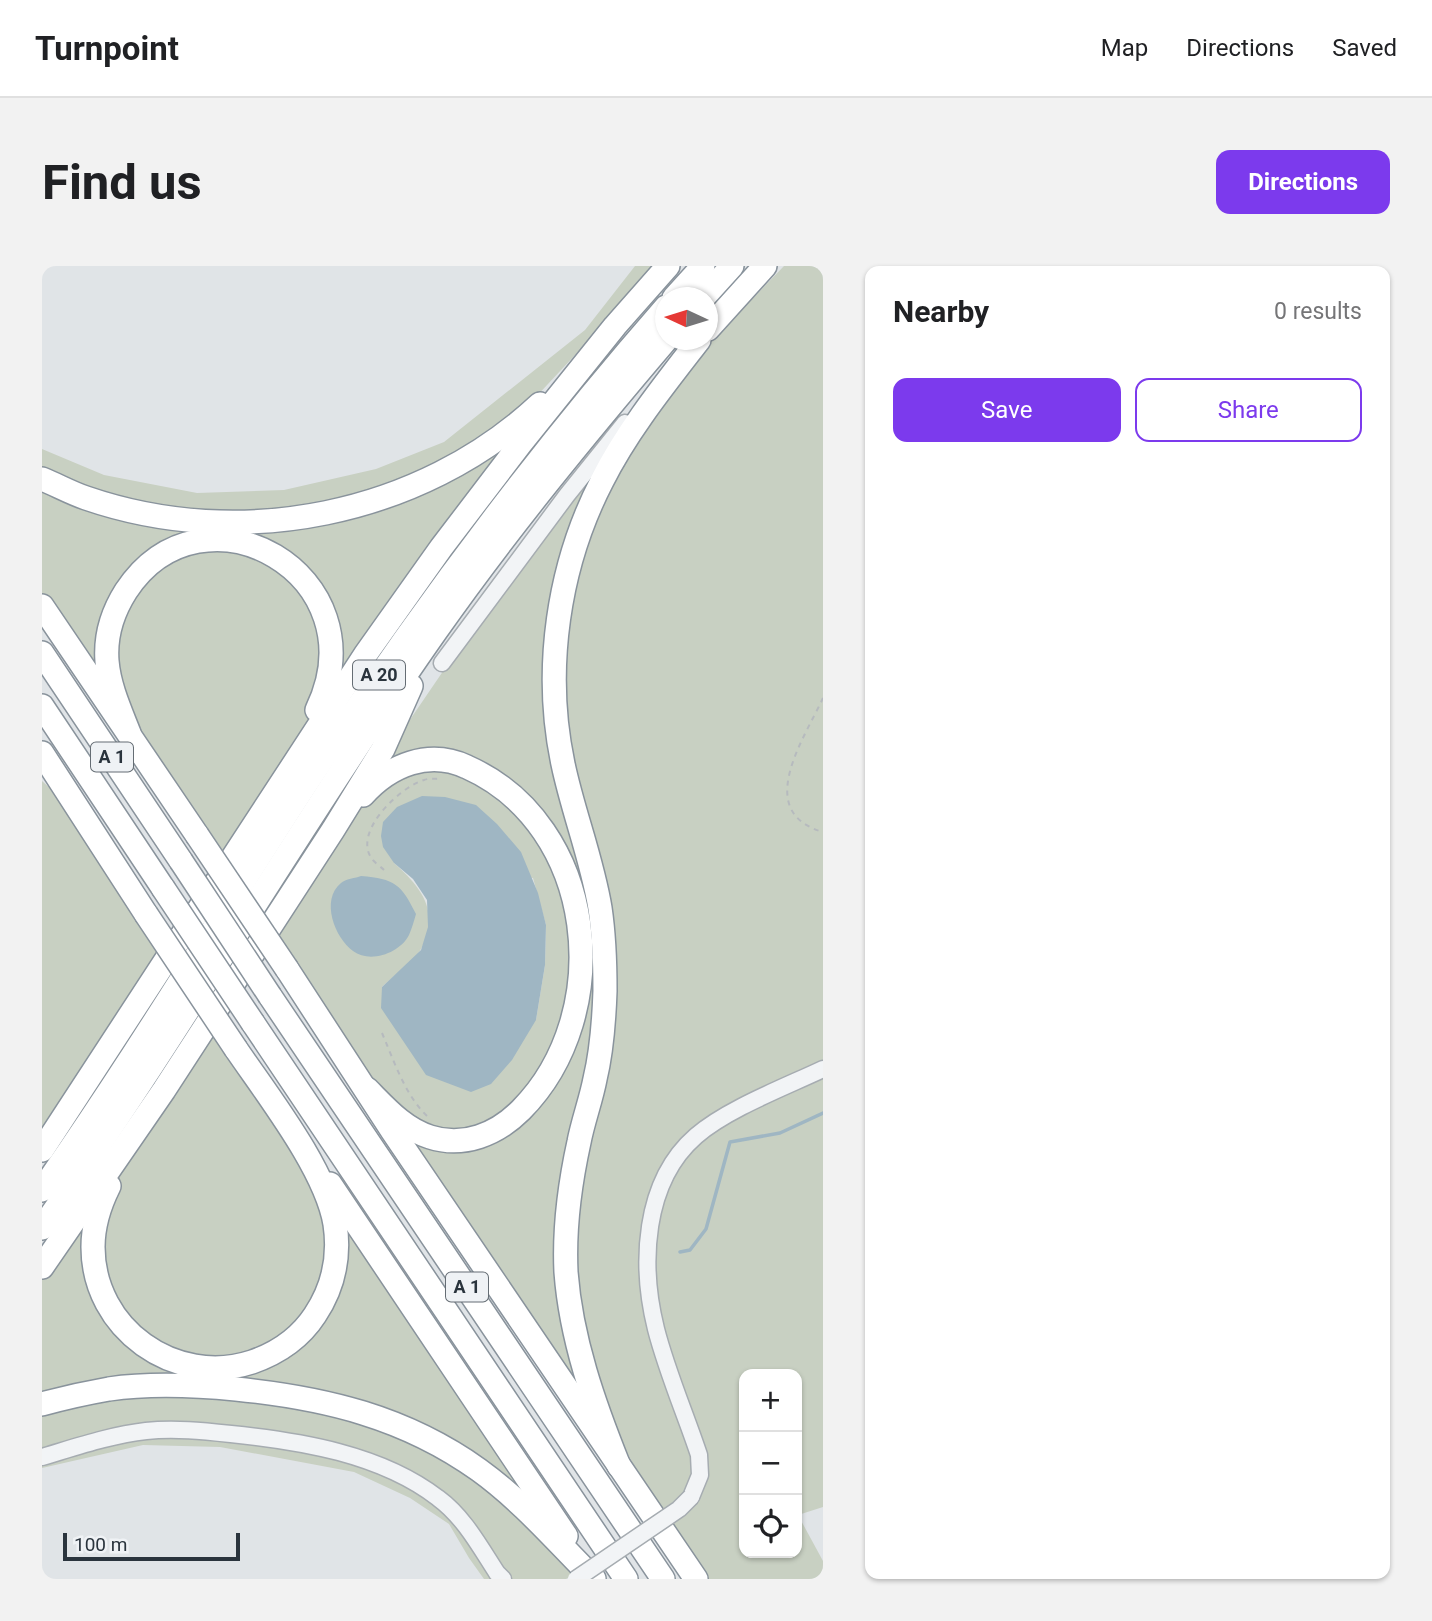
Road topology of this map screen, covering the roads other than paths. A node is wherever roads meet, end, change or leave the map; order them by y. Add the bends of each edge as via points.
1 (668, 266) edge
2 (703, 266) edge
3 (732, 266) edge
4 (765, 266) edge
5 (684, 287) edge
6 (713, 287) edge
7 (718, 318) edge
8 (655, 320) edge
9 (658, 350) edge
10 (691, 350) edge
11 (581, 367) junction
12 (677, 369) junction
13 (42, 479) edge
14 (42, 606) edge
15 (435, 632) junction
16 (42, 653) edge
17 (442, 663) dead end
18 (42, 706) edge
19 (129, 733) junction
20 (42, 753) edge
21 (289, 770) junction
22 (42, 776) edge
23 (332, 830) junction
24 (91, 832) junction
25 (823, 1069) edge
26 (367, 1090) junction
27 (67, 1113) junction
28 (42, 1138) edge
29 (297, 1139) junction
30 (130, 1142) junction
31 (42, 1150) edge
32 (42, 1190) edge
33 (42, 1228) edge
34 (42, 1268) edge
35 (42, 1404) edge
36 (42, 1457) edge
37 (619, 1466) junction
38 (503, 1579) edge
39 (576, 1579) edge
40 (594, 1579) edge
41 (626, 1579) edge
42 (663, 1579) edge
43 (696, 1579) edge

1 - 11 highway
2 - 5 highway
3 - 6 highway
4 - 7 highway
8 - 32 highway, A 20 via 510,494 384,668
9 - 15 highway, A 20 via 558,470
10 - 12 highway
11 - 13 highway via 528,415 462,461 408,488 315,515 236,522 172,518 85,498
11 - 21 highway via 441,548
12 - 17 street via 652,390 567,495
12 - 37 highway via 602,479 587,513 565,583 556,651 561,750 597,895 605,951 603,1036 579,1143 566,1270 573,1325
14 - 19 highway
15 - 23 highway via 383,749
15 - 33 highway, A 20
16 - 42 highway, A 1, bridge
18 - 41 highway, A 1, bridge
19 - 21 highway via 107,663 110,623 119,603 143,571 169,552 196,543 239,543 268,552 303,577 317,597 330,634 330,674 323,699
19 - 26 highway, bridge
20 - 24 highway
21 - 27 highway
22 - 24 highway
23 - 26 highway via 370,787 398,767 433,759 464,765 503,789 535,821 561,863 579,919 580,985 566,1040 544,1082 509,1122 482,1137 430,1138 402,1122
23 - 30 highway
24 - 29 highway, bridge
25 - 39 street, bridge via 717,1120 695,1137 666,1174 650,1227 650,1298 656,1330 699,1455 699,1475 691,1497 679,1509
26 - 37 highway
27 - 28 highway
27 - 31 highway
29 - 30 highway via 335,1223 334,1273 325,1299 290,1343 265,1357 222,1368 197,1367 154,1352 123,1328 101,1289 93,1247 96,1224
29 - 40 highway
30 - 34 highway
35 - 40 highway via 110,1389 178,1385 296,1395 358,1411 422,1436 478,1469 507,1491
36 - 38 street via 147,1431 215,1433 322,1447 385,1469 439,1498 469,1530
37 - 43 highway

